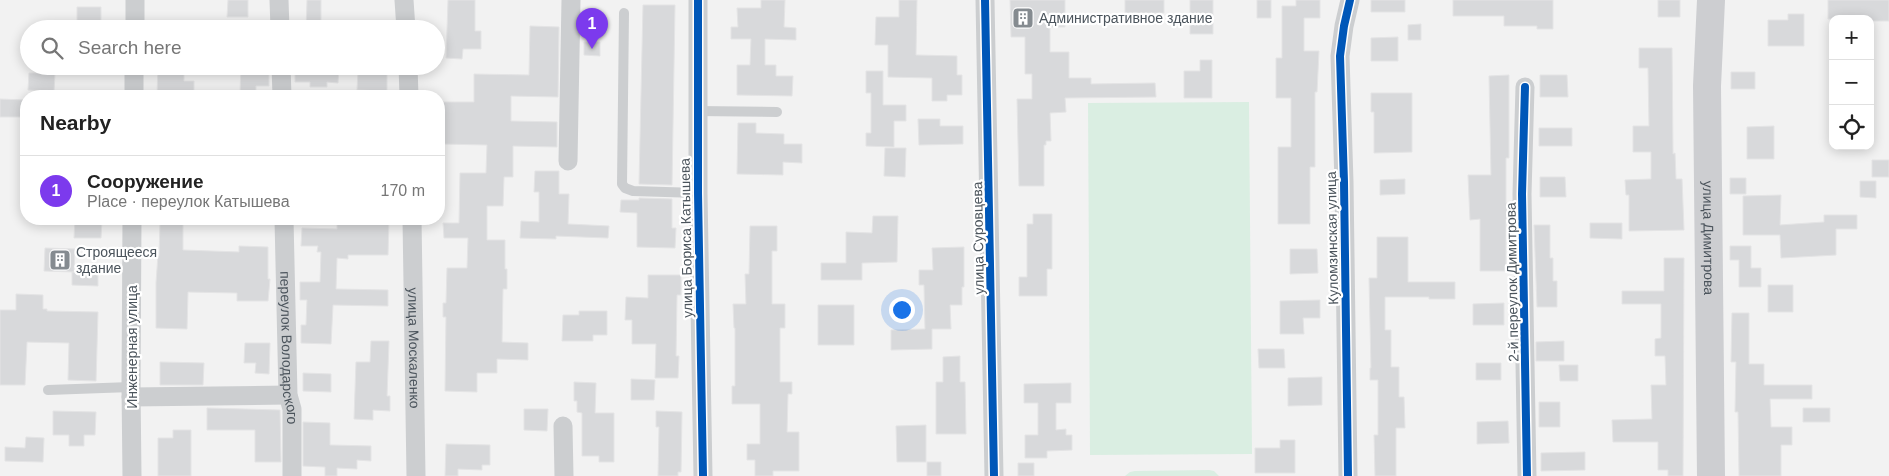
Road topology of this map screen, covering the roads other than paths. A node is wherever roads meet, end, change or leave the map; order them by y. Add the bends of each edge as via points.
1 (135, 0) edge
2 (279, 0) edge
3 (404, 0) edge
4 (571, 0) edge
5 (698, 0) edge
6 (985, 0) edge
7 (1350, 0) edge
8 (1711, 0) edge
9 (624, 13) dead end
10 (135, 20) edge
11 (280, 20) edge
12 (405, 20) edge
13 (134, 75) edge
14 (281, 75) edge
15 (408, 75) edge
16 (1525, 87) dead end
17 (134, 90) edge
18 (282, 90) edge
19 (409, 90) edge
20 (697, 111) junction
21 (777, 112) dead end
22 (568, 161) dead end
23 (698, 193) junction
24 (132, 225) edge
25 (284, 225) edge
26 (412, 225) edge
27 (48, 390) dead end
28 (131, 392) junction
29 (288, 395) junction
30 (563, 426) dead end
31 (132, 476) edge
32 (292, 476) edge
33 (416, 476) edge
34 (564, 476) edge
35 (703, 476) edge
36 (994, 476) edge
37 (1348, 476) edge
38 (1527, 476) edge
39 (1711, 476) edge

1 - 10 street
2 - 11 street
3 - 12 street
4 - 22 street
5 - 20 street, улица Бориса Катышева
6 - 36 street, улица Суровцева
7 - 37 street, Куломзинская улица via 1340,56
8 - 39 main road, улица Димитрова via 1707,86
9 - 23 lane via 622,184 633,191
13 - 17 street
14 - 18 street
15 - 19 street
16 - 38 street, 2-й переулок Димитрова via 1522,194
20 - 21 lane
20 - 23 street, улица Бориса Катышева
23 - 35 street, улица Бориса Катышева
24 - 28 street, Инженерная улица
25 - 29 street, переулок Володарского
26 - 33 street, улица Москаленко
27 - 28 lane
28 - 29 street
28 - 31 street, Инженерная улица
29 - 32 street, переулок Володарского via 292,409
30 - 34 street

